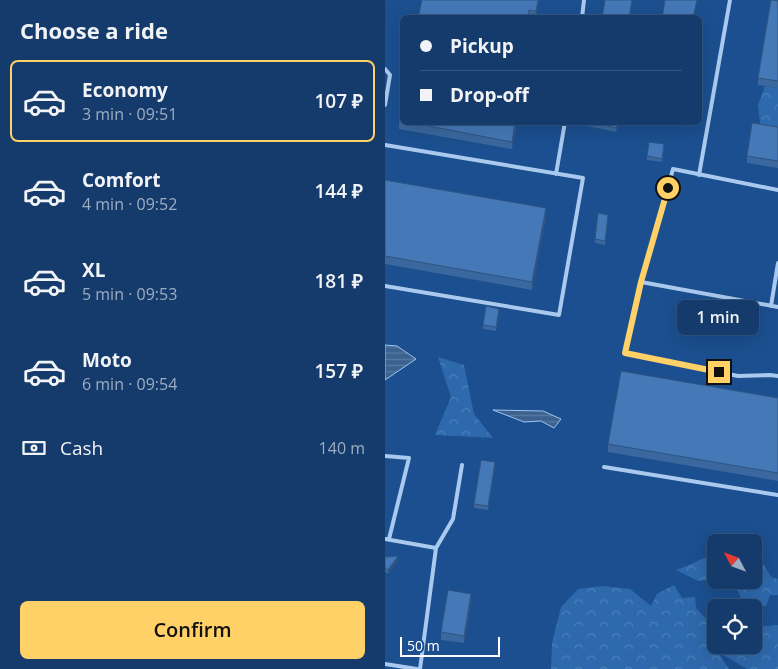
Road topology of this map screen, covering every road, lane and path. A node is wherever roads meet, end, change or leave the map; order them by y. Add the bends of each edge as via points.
1 (585, 0) edge
2 (730, 0) edge
3 (582, 15) edge
4 (385, 69) edge
5 (385, 105) edge
6 (564, 125) edge
7 (385, 145) edge
8 (556, 174) junction
9 (699, 175) junction
10 (778, 190) edge
11 (778, 263) edge
12 (641, 282) junction
13 (385, 286) edge
14 (771, 306) junction
15 (778, 307) edge
16 (778, 376) edge
17 (385, 456) edge
18 (461, 465) dead end
19 (604, 467) dead end
20 (778, 495) edge
21 (387, 539) edge
22 (436, 548) junction
23 (385, 664) edge
24 (418, 669) edge

1 - 3 lane
2 - 9 lane
4 - 5 lane via 390,75
6 - 8 lane
7 - 8 lane
8 - 13 lane via 583,178 559,315
9 - 10 lane
9 - 12 lane via 673,169
11 - 14 lane
12 - 14 lane
12 - 16 lane via 625,353 738,376
14 - 15 lane
17 - 21 lane via 409,458
18 - 22 lane via 453,519
19 - 20 lane
21 - 22 lane
22 - 24 lane
23 - 24 lane

